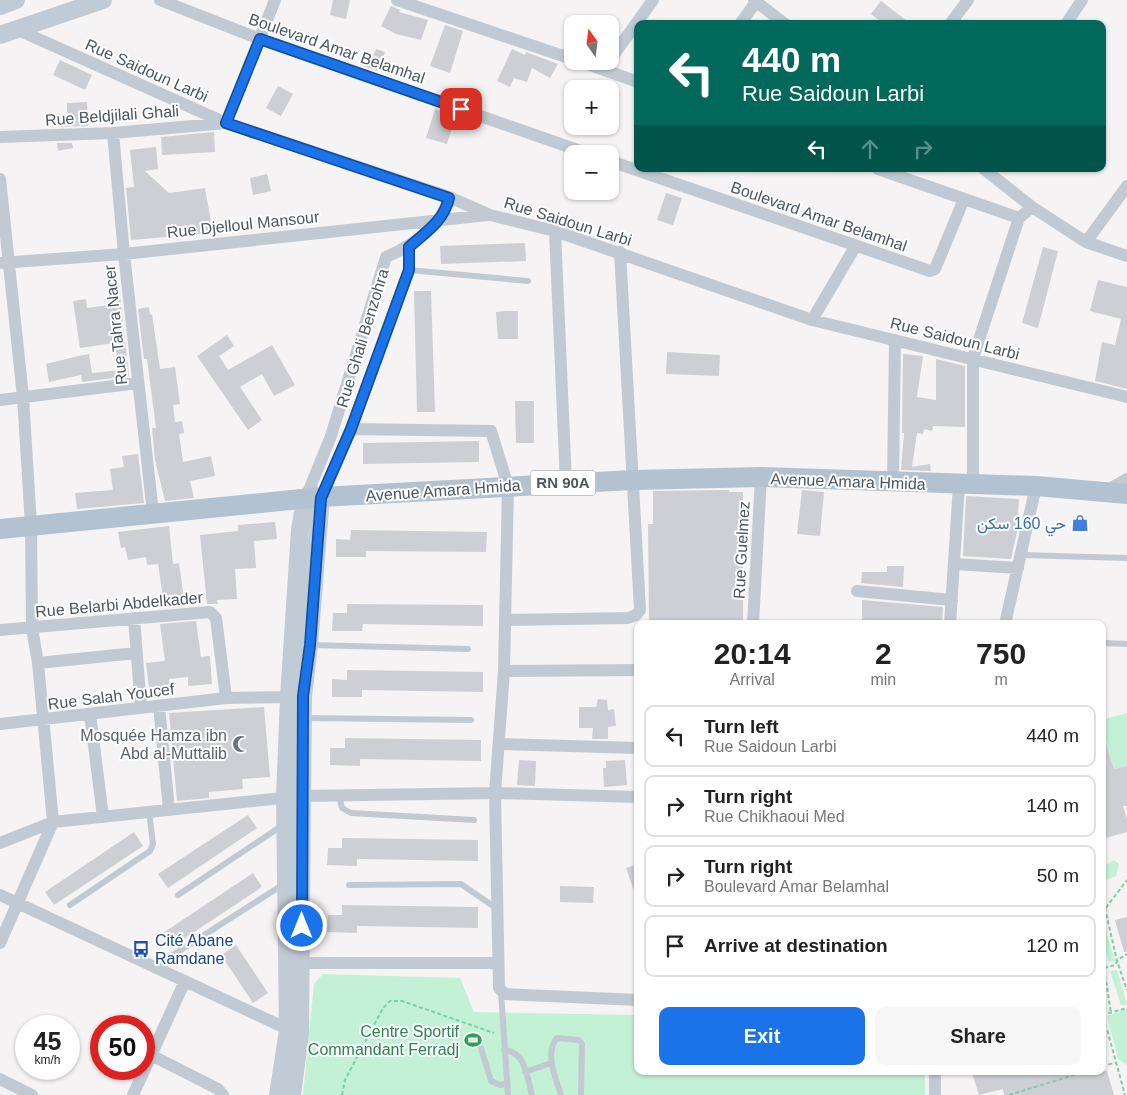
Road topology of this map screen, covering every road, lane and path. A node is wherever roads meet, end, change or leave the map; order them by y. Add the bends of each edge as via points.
1 (16, 0) edge
2 (103, 0) edge
3 (160, 0) edge
4 (275, 0) edge
5 (397, 0) edge
6 (653, 0) edge
7 (968, 0) edge
8 (1082, 0) edge
9 (755, 1) edge
10 (0, 6) edge
11 (639, 20) edge
12 (743, 20) edge
13 (780, 20) edge
14 (953, 20) edge
15 (1069, 20) edge
16 (634, 27) edge
17 (8, 32) edge
18 (260, 39) junction
19 (619, 48) edge
20 (564, 56) edge
21 (619, 70) edge
22 (634, 79) edge
23 (226, 123) junction
24 (113, 133) junction
25 (0, 137) edge
26 (564, 145) edge
27 (619, 164) edge
28 (634, 169) edge
29 (641, 172) edge
30 (887, 172) edge
31 (988, 172) edge
32 (0, 178) edge
33 (1127, 186) edge
34 (449, 198) junction
35 (964, 199) junction
36 (1032, 207) junction
37 (490, 215) junction
38 (1018, 218) junction
39 (440, 220) junction
40 (555, 231) junction
41 (1086, 242) junction
42 (409, 247) junction
43 (855, 247) junction
44 (620, 252) junction
45 (124, 254) junction
46 (1127, 256) edge
47 (4, 263) edge
48 (409, 270) junction
49 (528, 281) dead end
50 (812, 320) junction
51 (895, 340) junction
52 (972, 358) junction
53 (138, 383) junction
54 (23, 397) junction
55 (1127, 397) edge
56 (0, 400) edge
57 (351, 429) junction
58 (761, 477) junction
59 (1127, 479) edge
60 (633, 480) junction
61 (893, 482) junction
62 (566, 483) junction
63 (966, 485) junction
64 (508, 486) junction
65 (1036, 486) junction
66 (1106, 491) junction
67 (1127, 494) edge
68 (313, 499) junction
69 (153, 513) junction
70 (31, 525) junction
71 (0, 529) edge
72 (1021, 555) junction
73 (1127, 558) edge
74 (954, 564) junction
75 (1018, 568) junction
76 (857, 591) dead end
77 (952, 600) junction
78 (134, 618) junction
79 (506, 620) junction
80 (753, 620) edge
81 (950, 620) edge
82 (1006, 620) edge
83 (32, 628) junction
84 (0, 630) edge
85 (1106, 643) edge
86 (1127, 644) edge
87 (310, 645) junction
88 (468, 649) dead end
89 (136, 653) junction
90 (38, 663) junction
91 (634, 670) edge
92 (504, 671) junction
93 (296, 697) junction
94 (226, 698) junction
95 (159, 706) junction
96 (141, 708) junction
97 (90, 714) junction
98 (303, 718) junction
99 (43, 720) junction
100 (471, 720) dead end
101 (0, 724) edge
102 (499, 744) junction
103 (634, 748) edge
104 (495, 794) junction
105 (339, 796) junction
106 (294, 797) junction
107 (634, 797) edge
108 (169, 810) junction
109 (148, 812) junction
110 (103, 817) junction
111 (474, 820) dead end
112 (53, 822) junction
113 (286, 823) junction
114 (0, 843) edge
115 (1127, 880) edge
116 (286, 883) junction
117 (349, 885) dead end
118 (0, 895) edge
119 (178, 895) dead end
120 (18, 904) junction
121 (70, 905) dead end
122 (496, 908) junction
123 (1107, 909) joint
124 (0, 943) edge
125 (1127, 954) edge
126 (1117, 961) junction
127 (301, 963) junction
128 (497, 963) junction
129 (154, 967) junction
130 (1106, 968) edge
131 (186, 981) junction
132 (1106, 986) edge
133 (1127, 990) edge
134 (501, 992) junction
135 (634, 1000) edge
136 (1127, 1008) edge
137 (1111, 1013) junction
138 (1106, 1015) edge
139 (1107, 1029) edge
140 (294, 1032) junction
141 (504, 1036) junction
142 (155, 1047) edge
143 (481, 1048) dead end
144 (504, 1050) junction
145 (155, 1057) edge
146 (1116, 1062) junction
147 (551, 1063) junction
148 (1106, 1065) edge
149 (525, 1072) junction
150 (935, 1075) edge
151 (1074, 1075) edge
152 (0, 1079) edge
153 (140, 1080) edge
154 (506, 1083) junction
155 (31, 1095) edge
156 (133, 1095) edge
157 (223, 1095) edge
158 (278, 1095) edge
159 (292, 1095) edge
160 (342, 1095) edge
161 (508, 1095) edge
162 (532, 1095) edge
163 (561, 1095) edge
164 (581, 1095) edge
165 (935, 1095) edge
166 (1009, 1095) edge
167 (1125, 1095) edge

1 - 10 main road
2 - 17 main road
3 - 18 street, Boulevard Amar Belamhal
4 - 18 street
5 - 20 street
6 - 11 street
7 - 14 street
8 - 15 street
9 - 12 street
9 - 13 street
16 - 19 street
17 - 23 street, Rue Saidoun Larbi
18 - 23 street
18 - 26 street, Boulevard Amar Belamhal
21 - 22 street
23 - 24 street, Rue Beldjilali Ghali
23 - 34 street, Rue Saidoun Larbi
24 - 25 street, Rue Beldjilali Ghali
24 - 45 street, Rue Tahra Nacer
27 - 28 street, Boulevard Amar Belamhal
29 - 43 street, Boulevard Amar Belamhal
30 - 35 street
31 - 36 street
32 - 47 street
33 - 41 street
34 - 37 street, Rue Saidoun Larbi
34 - 39 street
35 - 38 street
35 - 43 street, Boulevard Amar Belamhal via 933,271
36 - 38 street
36 - 41 street
37 - 39 street, Rue Djelloul Mansour
37 - 40 street, Rue Saidoun Larbi
38 - 52 street
39 - 42 street, Rue Ghali Benzohra
39 - 45 street, Rue Djelloul Mansour
40 - 44 street, Rue Saidoun Larbi
40 - 62 street
41 - 46 street
42 - 48 street, Rue Ghali Benzohra
42 - 68 street, Rue Ghali Benzohra via 386,257
43 - 50 street
44 - 50 street, Rue Saidoun Larbi
44 - 60 street
45 - 47 street, Rue Djelloul Mansour
45 - 53 street, Rue Tahra Nacer
47 - 54 street
48 - 49 lane
48 - 57 street, Rue Ghali Benzohra
50 - 51 street, Rue Saidoun Larbi
51 - 52 street, Rue Saidoun Larbi
51 - 61 street
52 - 55 street, Rue Saidoun Larbi
52 - 63 street
53 - 54 street
53 - 69 street, Rue Tahra Nacer
54 - 56 street
54 - 70 street
57 - 64 street via 491,431
57 - 68 street, Rue Ghali Benzohra
58 - 60 main road, Avenue Amara Hmida / RN 90A
58 - 61 main road, Avenue Amara Hmida / RN 90A
58 - 80 street, Rue Guelmez
59 - 66 street
60 - 62 main road, Avenue Amara Hmida / RN 90A
60 - 79 street via 640,610 636,615 628,618
61 - 63 main road, Avenue Amara Hmida / RN 90A
62 - 64 main road, Avenue Amara Hmida / RN 90A
63 - 65 main road, Avenue Amara Hmida / RN 90A
63 - 74 street
64 - 68 main road, Avenue Amara Hmida / RN 90A
64 - 79 street
65 - 66 main road, Avenue Amara Hmida / RN 90A
65 - 72 street
66 - 67 main road, Avenue Amara Hmida / RN 90A
68 - 69 main road, Avenue Amara Hmida / RN 90A
68 - 87 main road, Rue Ghali Benzohra
68 - 93 main road, Rue Ghali Benzohra via 300,530
69 - 70 main road, Avenue Amara Hmida / RN 90A
70 - 71 main road, Avenue Amara Hmida / RN 90A
70 - 83 street
72 - 73 lane
72 - 75 street
74 - 75 street
74 - 77 street
75 - 82 street
76 - 77 street
77 - 81 street
78 - 83 street, Rue Belarbi Abdelkader
78 - 89 street
78 - 94 street, Rue Belarbi Abdelkader via 214,614
79 - 92 street
83 - 84 street, Rue Belarbi Abdelkader
83 - 90 street
85 - 86 lane
87 - 88 lane
87 - 93 main road, Rue Ghali Benzohra
89 - 90 street
89 - 96 street
90 - 99 street
91 - 92 street
92 - 102 street
93 - 94 street, Rue Salah Youcef
93 - 98 main road, Rue Ghali Benzohra
93 - 106 main road, Rue Ghali Benzohra
94 - 95 street, Rue Salah Youcef
95 - 96 street, Rue Salah Youcef
95 - 108 street
96 - 97 street, Rue Salah Youcef
97 - 99 street, Rue Salah Youcef
97 - 110 street
98 - 100 lane
98 - 106 main road, Rue Ghali Benzohra
99 - 101 street, Rue Salah Youcef
99 - 112 street
102 - 103 street
102 - 104 street
104 - 105 street
104 - 107 street
104 - 122 street
105 - 106 street
105 - 111 lane via 342,808 351,813
106 - 108 street
106 - 113 main road, Rue Ghali Benzohra
106 - 127 main road, Rue Ghali Benzohra
108 - 109 street
109 - 110 street
109 - 121 lane via 153,844 150,851
110 - 112 street
112 - 114 street
112 - 120 street
113 - 116 main road, Rue Ghali Benzohra
113 - 119 lane
115 - 123 path
116 - 129 lane
116 - 140 main road, Rue Ghali Benzohra
117 - 122 lane via 462,884
118 - 120 street
120 - 124 street
120 - 129 street
122 - 128 street
123 - 126 path via 1106,918
125 - 126 path
126 - 130 path via 1115,966
126 - 133 path
127 - 128 street
127 - 140 main road, Rue Ghali Benzohra
128 - 134 street
129 - 131 street
131 - 140 street
131 - 142 street
132 - 137 path
134 - 135 street
134 - 141 lane
136 - 137 path
137 - 138 path
139 - 146 path
140 - 158 main road, Rue Ghali Benzohra
140 - 159 main road, Rue Ghali Benzohra
141 - 144 lane
141 - 160 path via 402,1001 390,1000 345,1080
143 - 154 lane via 491,1081 500,1086
144 - 149 lane via 514,1051 520,1057
144 - 154 lane
145 - 157 street via 218,1089
146 - 148 path
146 - 167 path
147 - 149 lane
147 - 163 lane
147 - 164 lane via 557,1038 580,1040
149 - 162 lane
150 - 165 street
151 - 166 path
152 - 155 street
153 - 156 street
154 - 161 lane

